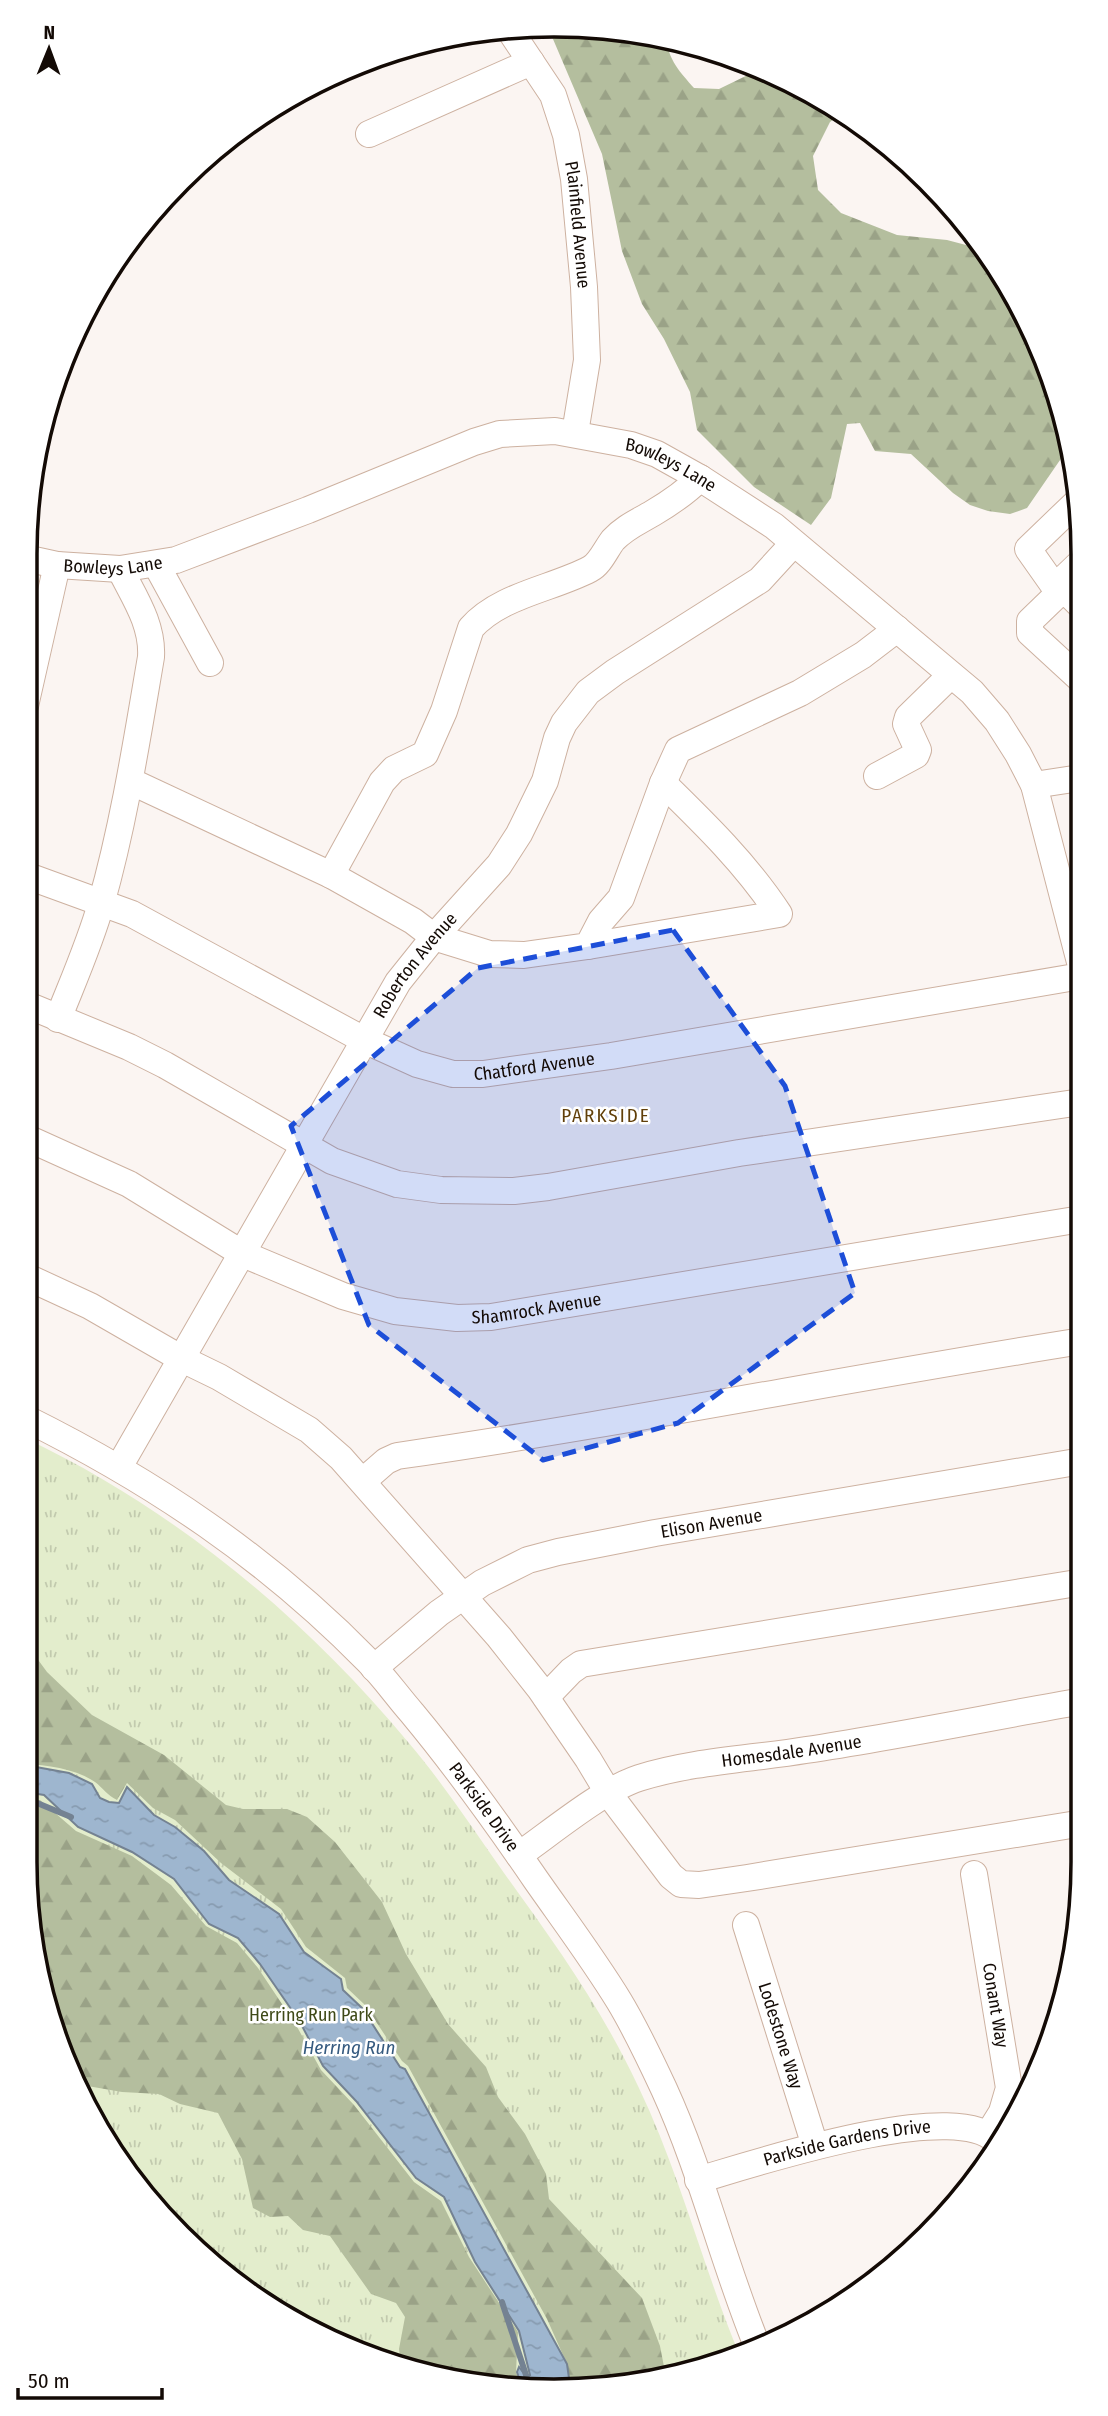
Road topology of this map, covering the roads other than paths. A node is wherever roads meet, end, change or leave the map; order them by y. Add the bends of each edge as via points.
1 (515, 38) edge
2 (531, 62) junction
3 (369, 134) dead end
4 (575, 433) junction
5 (700, 478) junction
6 (1069, 510) edge
7 (793, 544) junction
8 (37, 561) edge
9 (57, 565) junction
10 (156, 565) junction
11 (120, 569) junction
12 (1064, 595) edge
13 (897, 629) junction
14 (37, 650) edge
15 (210, 663) dead end
16 (1071, 671) edge
17 (951, 675) junction
18 (877, 776) dead end
19 (1071, 779) edge
20 (130, 781) junction
21 (663, 783) junction
22 (1034, 785) junction
23 (331, 876) junction
24 (37, 880) edge
25 (102, 903) junction
26 (1071, 931) edge
27 (434, 937) junction
28 (589, 946) junction
29 (1071, 977) edge
30 (37, 1010) edge
31 (58, 1019) junction
32 (364, 1040) junction
33 (1071, 1103) edge
34 (37, 1143) edge
35 (304, 1146) junction
36 (1071, 1221) edge
37 (243, 1254) junction
38 (37, 1282) edge
39 (1071, 1343) edge
40 (182, 1359) junction
41 (37, 1425) edge
42 (1071, 1463) edge
43 (120, 1467) junction
44 (363, 1481) junction
45 (1071, 1584) edge
46 (463, 1595) junction
47 (374, 1668) junction
48 (545, 1697) junction
49 (1071, 1703) edge
50 (608, 1794) junction
51 (1071, 1826) edge
52 (519, 1855) junction
53 (974, 1874) dead end
54 (746, 1925) dead end
55 (992, 2136) edge
56 (992, 2137) edge
57 (816, 2146) junction
58 (698, 2180) junction
59 (754, 2339) edge

1 - 2 street, Plainfield Avenue
2 - 3 street
2 - 4 street, Plainfield Avenue via 560,112 574,179 587,360
4 - 5 street, Bowleys Lane via 657,454
4 - 10 street, Bowleys Lane via 526,431 474,442 308,510
5 - 7 street, Bowleys Lane via 774,526
5 - 23 street via 687,491 627,527 593,568 480,618 471,628 425,754 394,769 382,782
6 - 12 street via 1028,549
7 - 13 street, Bowleys Lane
7 - 27 street, Roberton Avenue via 760,580 588,692 556,738 545,782 519,834 499,865
8 - 9 street, Bowleys Lane
9 - 11 street, Bowleys Lane
9 - 14 street
10 - 11 street, Bowleys Lane
10 - 15 street
11 - 20 street via 147,623 152,645
12 - 16 street via 1030,621 1030,633
13 - 17 street, Bowleys Lane
13 - 21 street via 800,693 687,744 678,750
17 - 18 street via 908,717 916,755
17 - 22 street, Bowleys Lane via 997,721
19 - 22 street
20 - 23 street
20 - 25 street
21 - 28 street via 621,898 601,921
21 - 28 street via 723,843 779,914
22 - 26 street, Bowleys Lane
23 - 27 street
24 - 25 street, Chatford Avenue
25 - 31 street
25 - 32 street, Chatford Avenue via 164,930
27 - 28 street via 489,954 524,955
27 - 32 street, Roberton Avenue via 398,982
29 - 32 street, Chatford Avenue via 483,1074 437,1071
30 - 31 street
31 - 35 street via 164,1065
32 - 35 street, Roberton Avenue
33 - 35 street via 514,1191 397,1184
34 - 37 street, Shamrock Avenue via 129,1184
35 - 37 street, Roberton Avenue
36 - 37 street, Shamrock Avenue via 491,1317 396,1311 343,1296
37 - 40 street, Roberton Avenue
38 - 40 street via 90,1306
39 - 44 street via 397,1456
40 - 43 street, Roberton Avenue
40 - 44 street via 309,1430
41 - 43 street, Parkside Drive
42 - 46 street, Elison Avenue via 558,1552 501,1572
43 - 47 street, Parkside Drive via 276,1577
44 - 46 street
45 - 48 street via 581,1664
46 - 47 street, Elison Avenue
46 - 48 street
47 - 52 street, Parkside Drive
48 - 50 street
49 - 50 street, Homesdale Avenue via 665,1772 639,1778
50 - 51 street via 681,1884 699,1885
50 - 52 street, Homesdale Avenue
52 - 58 street, Parkside Drive via 639,2037 666,2093
53 - 55 street, Conant Way via 1009,2088
54 - 57 street, Lodestone Way
56 - 57 street, Parkside Gardens Drive via 957,2128 903,2129
57 - 58 street, Parkside Gardens Drive
58 - 59 street, Parkside Drive

